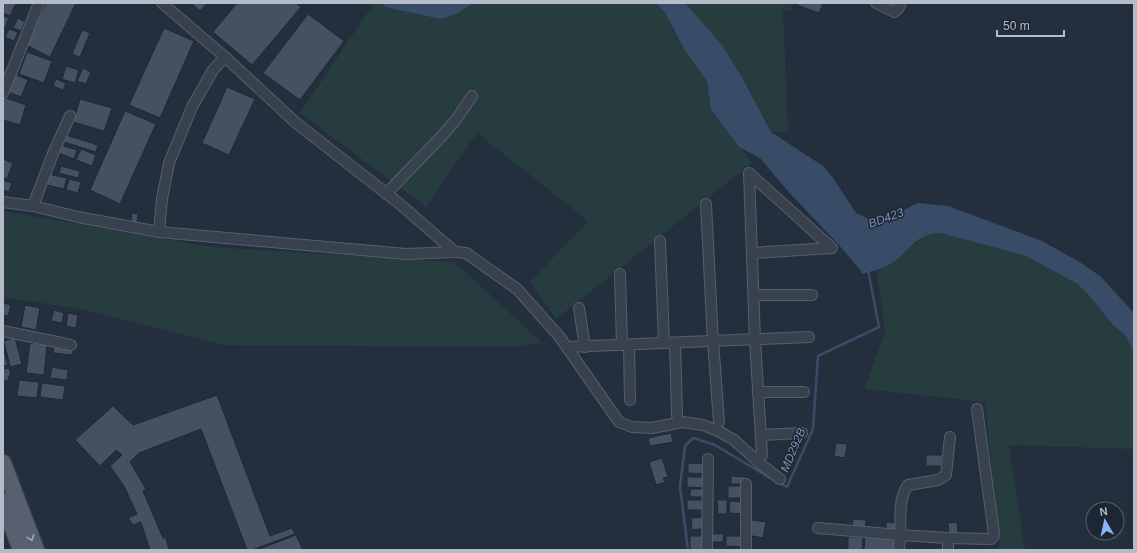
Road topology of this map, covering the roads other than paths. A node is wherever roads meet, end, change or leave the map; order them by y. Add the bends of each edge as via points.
1 (40, 3) edge
2 (162, 3) edge
3 (876, 3) edge
4 (901, 3) edge
5 (225, 57) junction
6 (3, 93) edge
7 (472, 96) dead end
8 (70, 116) dead end
9 (386, 194) junction
10 (3, 202) edge
11 (706, 204) dead end
12 (33, 206) junction
13 (159, 232) junction
14 (660, 241) dead end
15 (455, 252) junction
16 (752, 253) junction
17 (620, 274) dead end
18 (754, 295) junction
19 (812, 295) dead end
20 (580, 308) dead end
21 (3, 331) edge
22 (809, 337) dead end
23 (755, 340) junction
24 (713, 341) junction
25 (664, 343) junction
26 (675, 343) junction
27 (71, 345) dead end
28 (626, 345) junction
29 (566, 347) junction
30 (585, 347) junction
31 (758, 392) junction
32 (804, 392) dead end
33 (630, 400) dead end
34 (977, 408) dead end
35 (677, 415) dead end
36 (719, 422) dead end
37 (802, 433) dead end
38 (761, 435) junction
39 (950, 436) dead end
40 (762, 455) dead end
41 (708, 459) dead end
42 (3, 462) edge
43 (780, 479) dead end
44 (746, 484) dead end
45 (3, 502) edge
46 (12, 518) edge
47 (818, 528) dead end
48 (900, 535) junction
49 (948, 538) junction
50 (21, 550) edge
51 (36, 550) edge
52 (707, 550) edge
53 (746, 550) edge
54 (899, 550) edge
55 (948, 550) edge

1 - 6 street
2 - 5 street
3 - 4 street via 894,12
5 - 9 street via 295,122
5 - 13 street via 213,70 192,106 169,163
7 - 9 street via 455,121
8 - 12 street
9 - 15 street
10 - 12 street
11 - 24 street
12 - 13 street
13 - 15 street via 406,254
14 - 25 street
15 - 29 street via 466,253 517,289
16 - 16 street via 810,249 832,248 749,173
16 - 18 street
17 - 28 street
18 - 19 street
18 - 23 street
20 - 30 street
21 - 27 street
22 - 23 street
23 - 24 street
23 - 31 street
24 - 26 street
24 - 36 street
25 - 26 street
25 - 28 street
26 - 35 street
28 - 30 street
28 - 33 street
29 - 30 street
29 - 43 street via 619,422 632,427 652,428 682,422 703,425 734,440
31 - 32 street
31 - 38 street
34 - 49 street via 994,534 991,538
37 - 38 street
38 - 40 street
39 - 48 street via 946,475 938,480 913,483 904,490 901,500
41 - 52 street
42 - 46 main road
44 - 53 street
45 - 46 main road
46 - 50 main road
46 -> 51 main road
47 - 48 street
48 - 49 street
48 - 54 street
49 - 55 street

